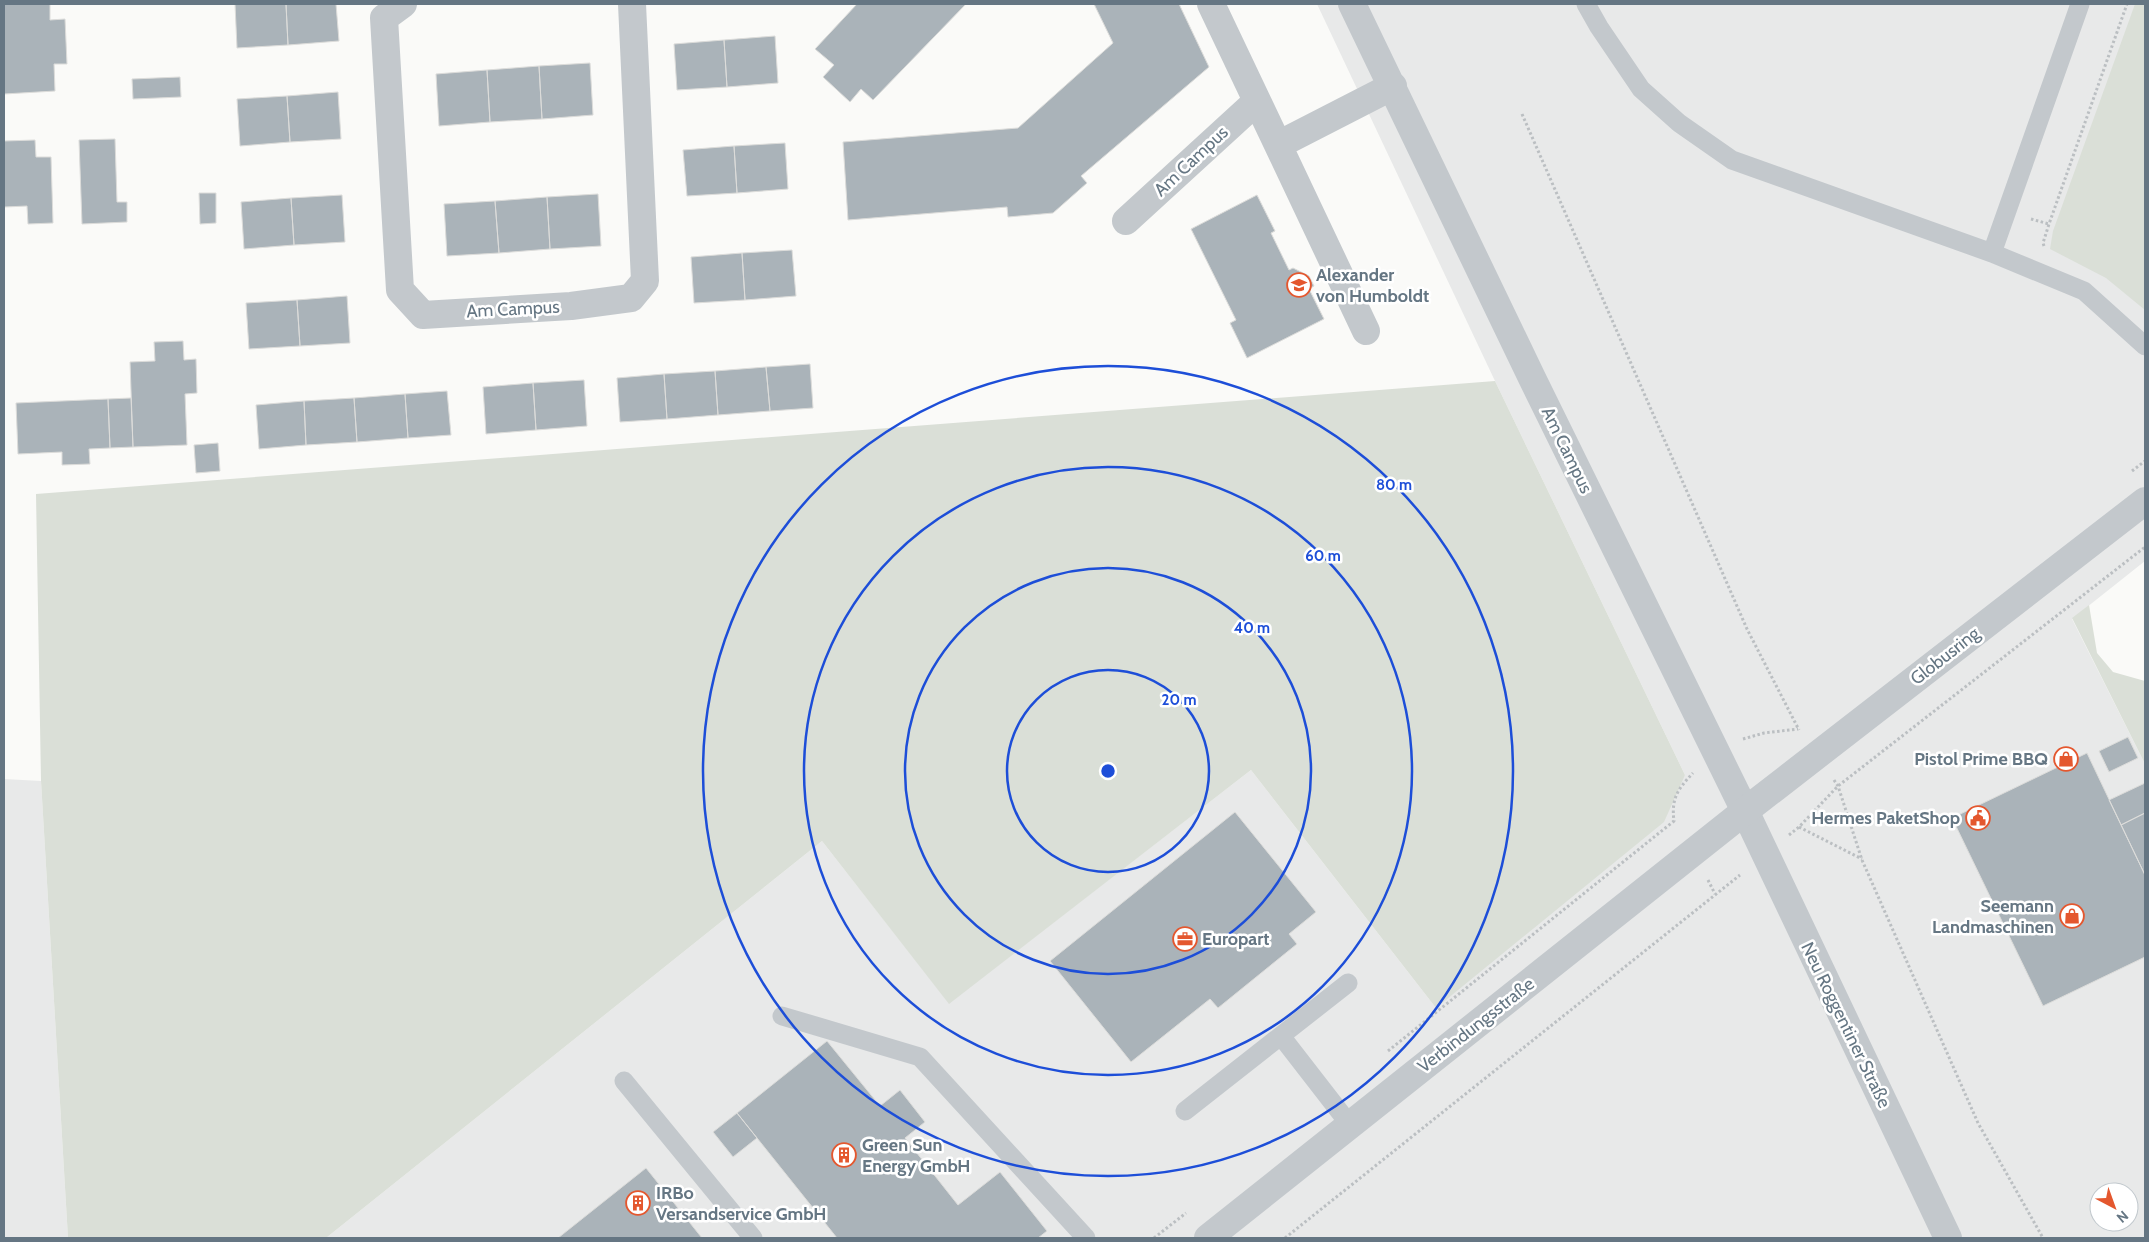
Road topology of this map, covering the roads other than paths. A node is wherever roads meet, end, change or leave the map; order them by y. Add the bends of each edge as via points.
1 (403, 4) edge
2 (632, 4) edge
3 (1211, 4) edge
4 (1352, 4) edge
5 (1586, 4) edge
6 (2080, 4) edge
7 (1392, 86) junction
8 (1256, 102) junction
9 (1278, 145) junction
10 (1126, 221) dead end
11 (1992, 253) junction
12 (1366, 332) dead end
13 (2145, 346) edge
14 (2145, 501) edge
15 (1745, 811) junction
16 (1348, 983) dead end
17 (782, 1016) dead end
18 (1281, 1036) junction
19 (624, 1081) dead end
20 (1185, 1111) dead end
21 (1350, 1125) junction
22 (753, 1238) edge
23 (1086, 1238) edge
24 (1208, 1238) edge
25 (1948, 1238) edge

1 - 2 street, Am Campus via 384,18 400,290 423,314 571,306 631,298 645,281
3 - 8 street
4 - 7 street, Am Campus
5 - 11 lane via 1641,89 1679,123 1732,160
6 - 11 lane
7 - 9 street
7 - 15 street, Am Campus
8 - 9 street
8 - 10 street, Am Campus
9 - 12 street
11 - 13 lane via 2084,291
14 - 15 street, Globusring
15 - 21 street, Verbindungsstraße
15 - 25 street, Neu Roggentiner Straße
16 - 18 lane
17 - 23 lane via 920,1057
18 - 20 lane
18 - 21 lane
19 - 22 lane
21 - 24 street, Verbindungsstraße

